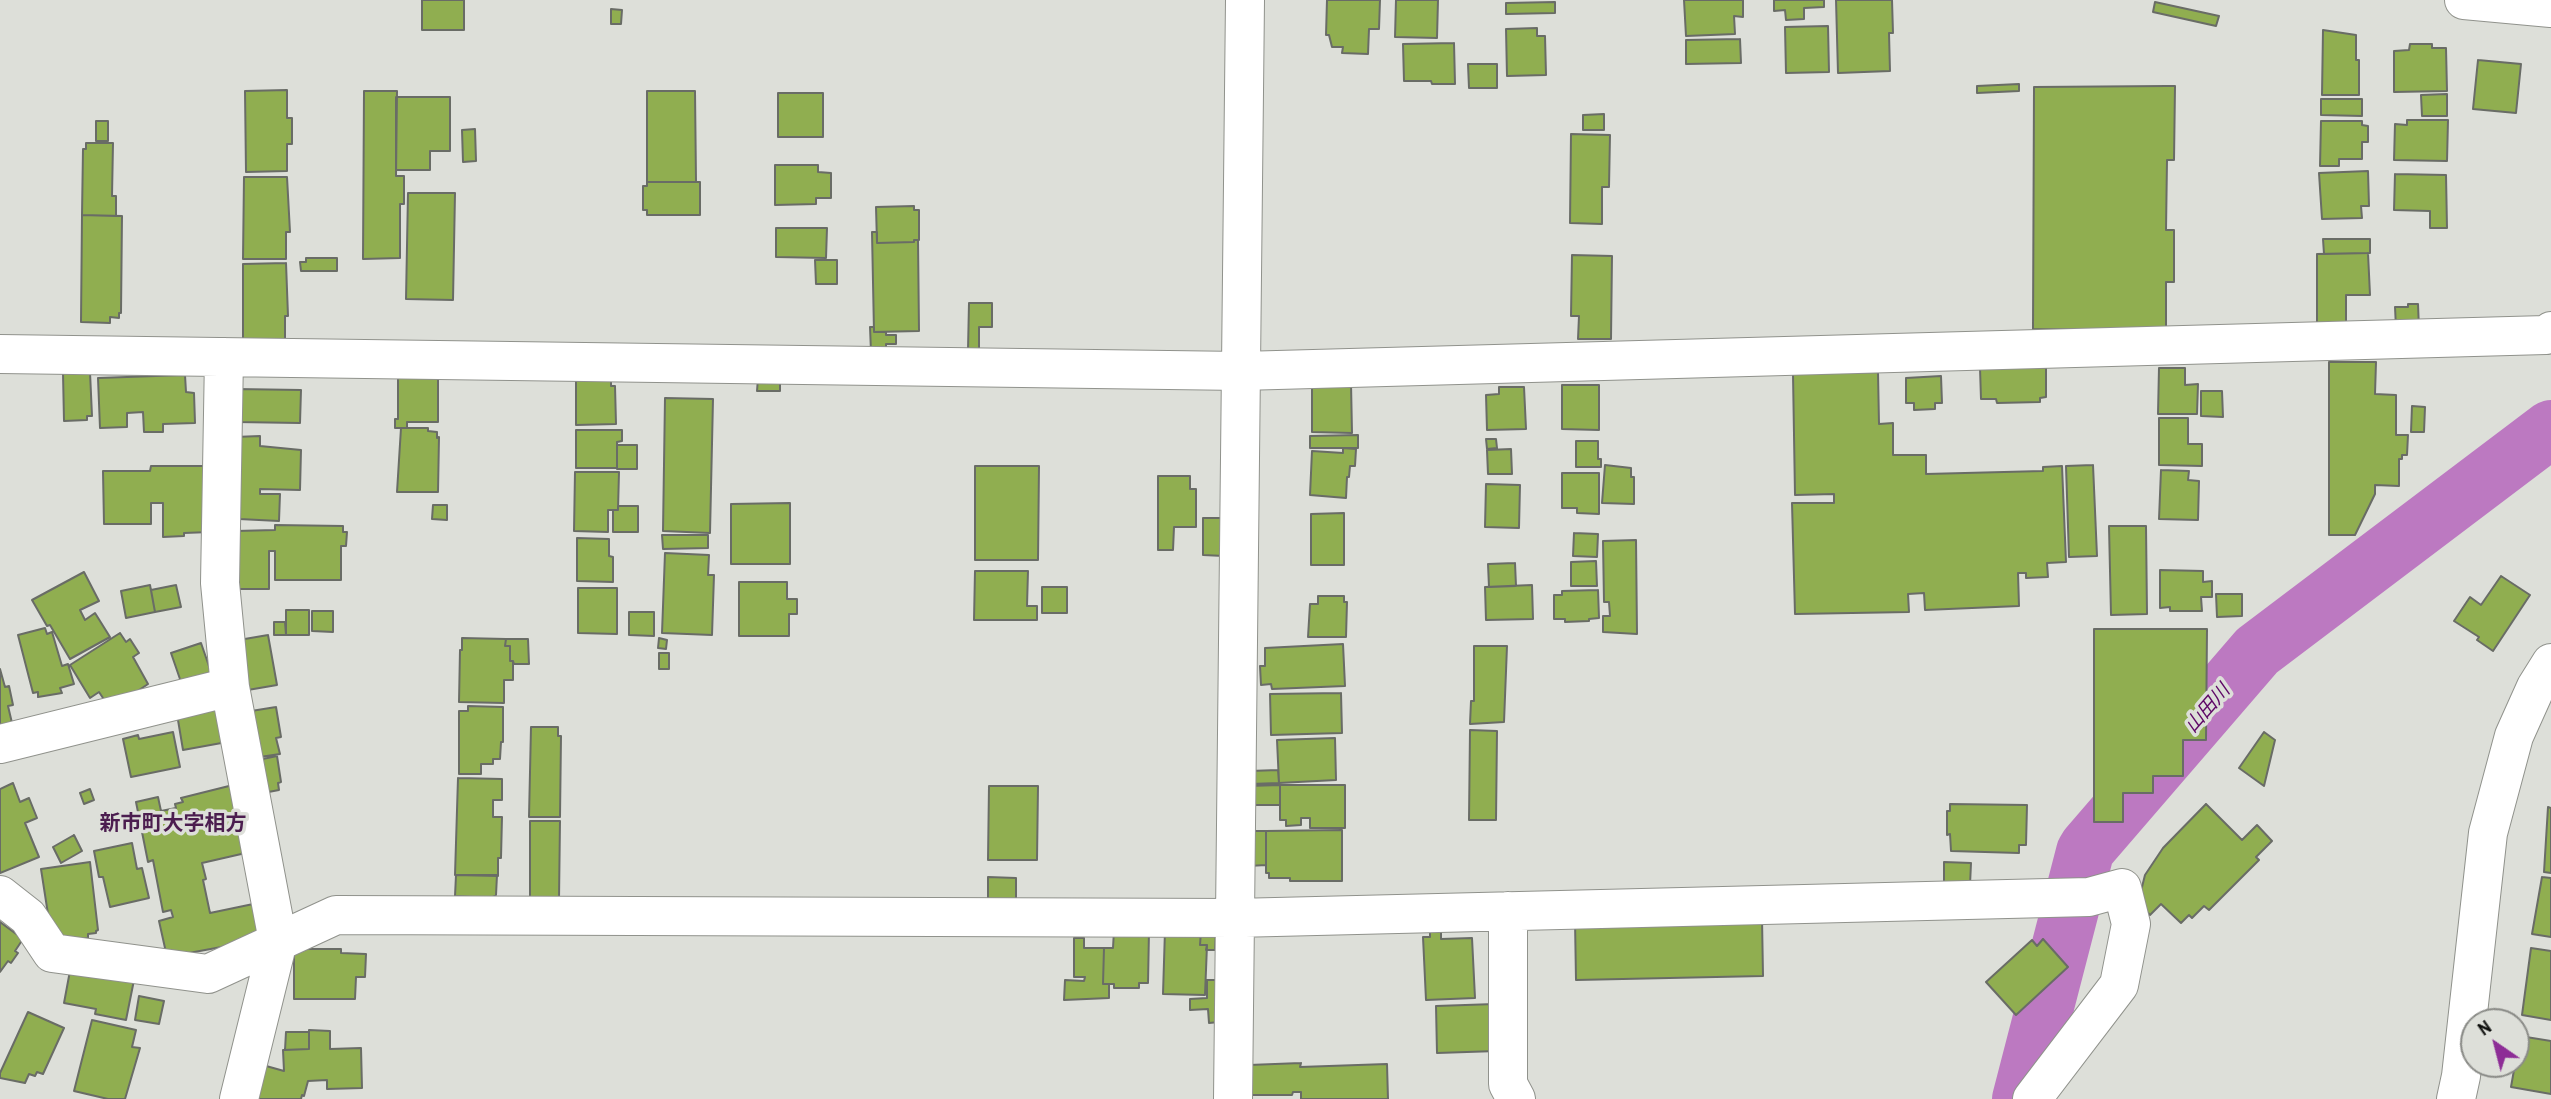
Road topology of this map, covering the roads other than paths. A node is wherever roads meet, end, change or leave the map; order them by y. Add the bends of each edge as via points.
1 (1245, 0) edge
2 (2464, 0) edge
3 (2551, 8) edge
4 (2551, 331) edge
5 (0, 354) edge
6 (223, 358) junction
7 (1241, 371) junction
8 (2551, 663) edge
9 (230, 687) junction
10 (0, 744) edge
11 (0, 895) edge
12 (1508, 911) junction
13 (1235, 918) junction
14 (278, 941) junction
15 (239, 1099) edge
16 (1233, 1099) edge
17 (1516, 1099) edge
18 (2032, 1099) edge
19 (2456, 1099) edge

1 - 7 street
2 - 3 street
4 - 7 street via 2546,335
5 - 6 street
6 - 7 street
6 - 9 street via 220,583
7 - 13 street
8 - 19 street via 2514,736 2488,833
9 - 10 street
9 - 14 street
11 - 14 street via 28,917 52,953 208,974
12 - 13 street
12 - 17 street via 1508,1084
12 - 18 street via 2089,897 2122,888 2131,923 2119,985
13 - 14 street via 336,915
13 - 16 street
14 - 15 street

